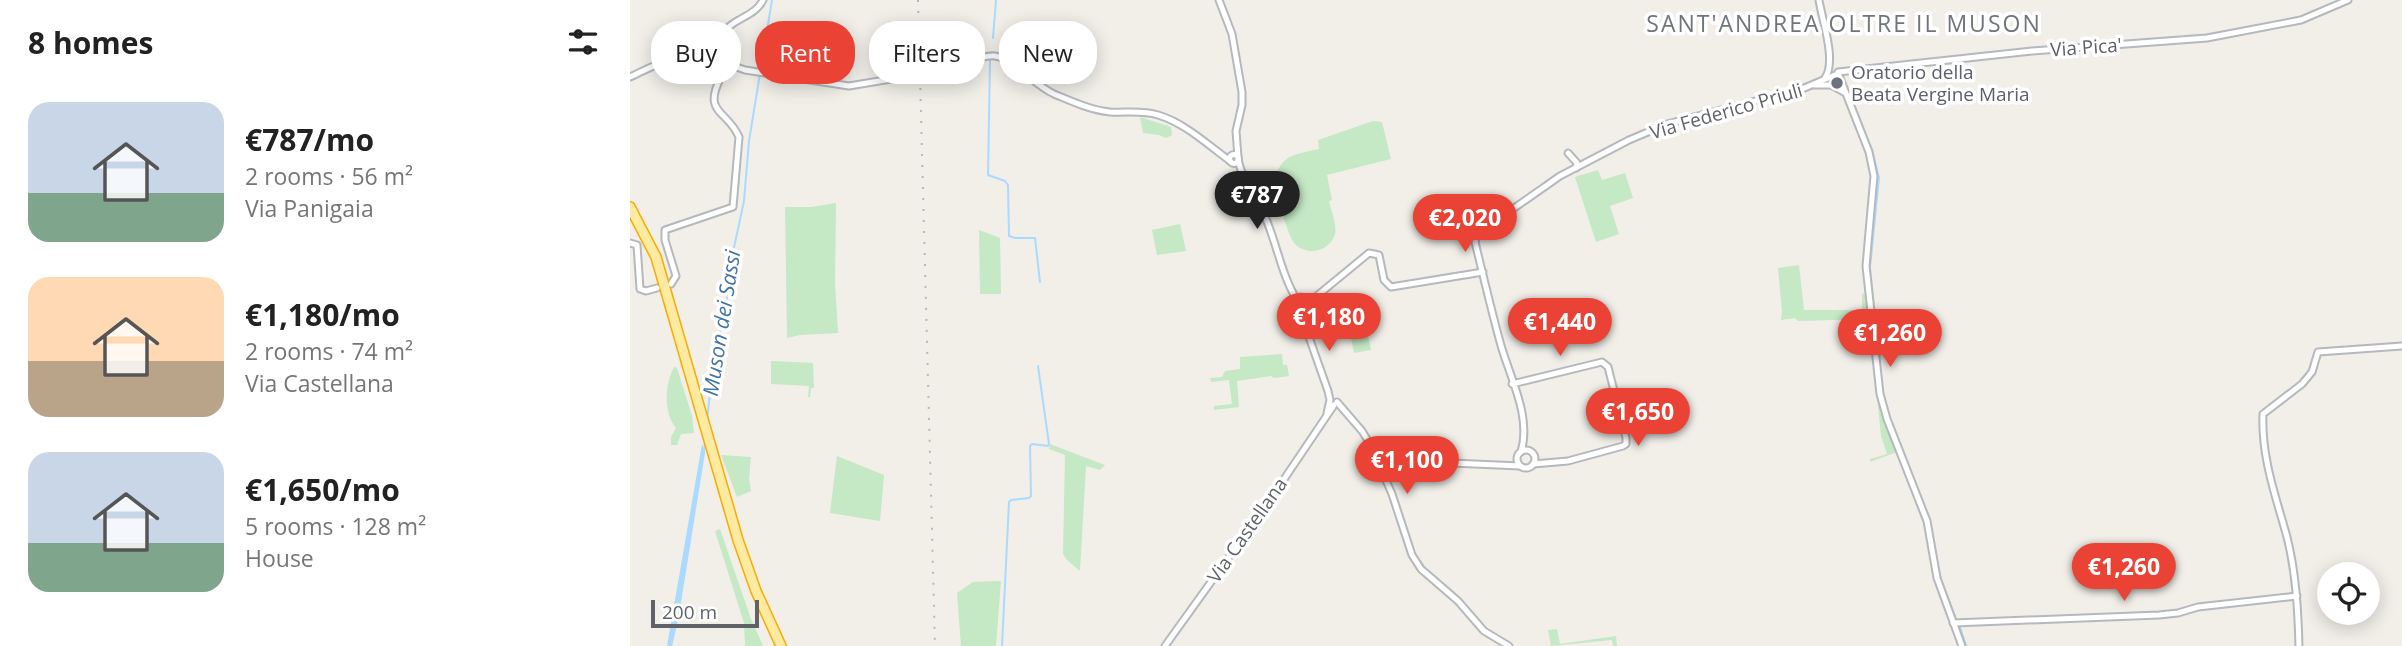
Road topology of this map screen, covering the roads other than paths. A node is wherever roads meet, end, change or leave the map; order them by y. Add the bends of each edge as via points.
1 (763, 0) edge
2 (1219, 0) edge
3 (1819, 0) edge
4 (2348, 0) edge
5 (735, 21) edge
6 (651, 68) edge
7 (741, 69) edge
8 (1835, 71) junction
9 (630, 77) edge
10 (715, 86) edge
11 (1809, 86) junction
12 (1846, 94) junction
13 (1234, 158) junction
14 (630, 207) edge
15 (643, 232) junction
16 (630, 243) edge
17 (1483, 272) junction
18 (671, 284) dead end
19 (657, 288) dead end
20 (1303, 302) junction
21 (2402, 346) edge
22 (1512, 384) junction
23 (1334, 403) junction
24 (1524, 440) junction
25 (1521, 452) junction
26 (1517, 458) junction
27 (1533, 458) junction
28 (1504, 463) junction
29 (1520, 466) junction
30 (1379, 467) junction
31 (1388, 479) junction
32 (2297, 596) junction
33 (1953, 623) junction
34 (775, 646) edge
35 (781, 646) edge
36 (1165, 646) edge
37 (1509, 646) edge
38 (1962, 646) edge
39 (2299, 646) edge

1 - 5 street via 754,12
2 - 13 street via 1232,34 1242,93
3 - 8 street
4 - 8 street, Via Pica' via 2301,20 2199,39
6 - 9 street
7 - 13 street, bridge via 849,86 995,56 1045,89 1109,112 1163,117
8 - 11 street, Via Federico Priuli
8 - 12 street
10 - 18 street via 716,107 739,137 733,207 665,230 676,276
11 - 12 street via 1831,85
11 - 17 street, Via Federico Priuli via 1667,124 1573,165 1475,236
12 - 33 street via 1874,176 1866,266 1880,394 1927,521 1935,571
13 - 20 street via 1265,216 1289,282
14 - 15 highway
15 - 34 highway via 749,585
15 - 35 highway via 656,257 747,565
16 - 19 street via 637,245 640,289
17 - 20 street via 1391,288 1384,280 1379,255 1369,253
17 - 22 street
20 - 23 street
21 - 32 street via 2318,352 2312,372 2302,384 2263,414 2269,475
22 - 24 street via 1522,412
22 - 27 street via 1599,362 1608,367 1626,444 1568,461
23 - 30 street via 1358,427
23 - 36 street, Via Castellana
24 - 25 street
24 - 27 street
25 - 26 street
25 - 27 street
26 - 28 street
26 - 29 street
27 - 29 street via 1528,468
28 - 29 street
28 - 31 street via 1452,463
30 - 31 street
30 - 31 street
31 - 37 street via 1424,574 1458,601 1484,631
32 - 33 street via 2159,615
32 - 39 street
33 - 38 street

